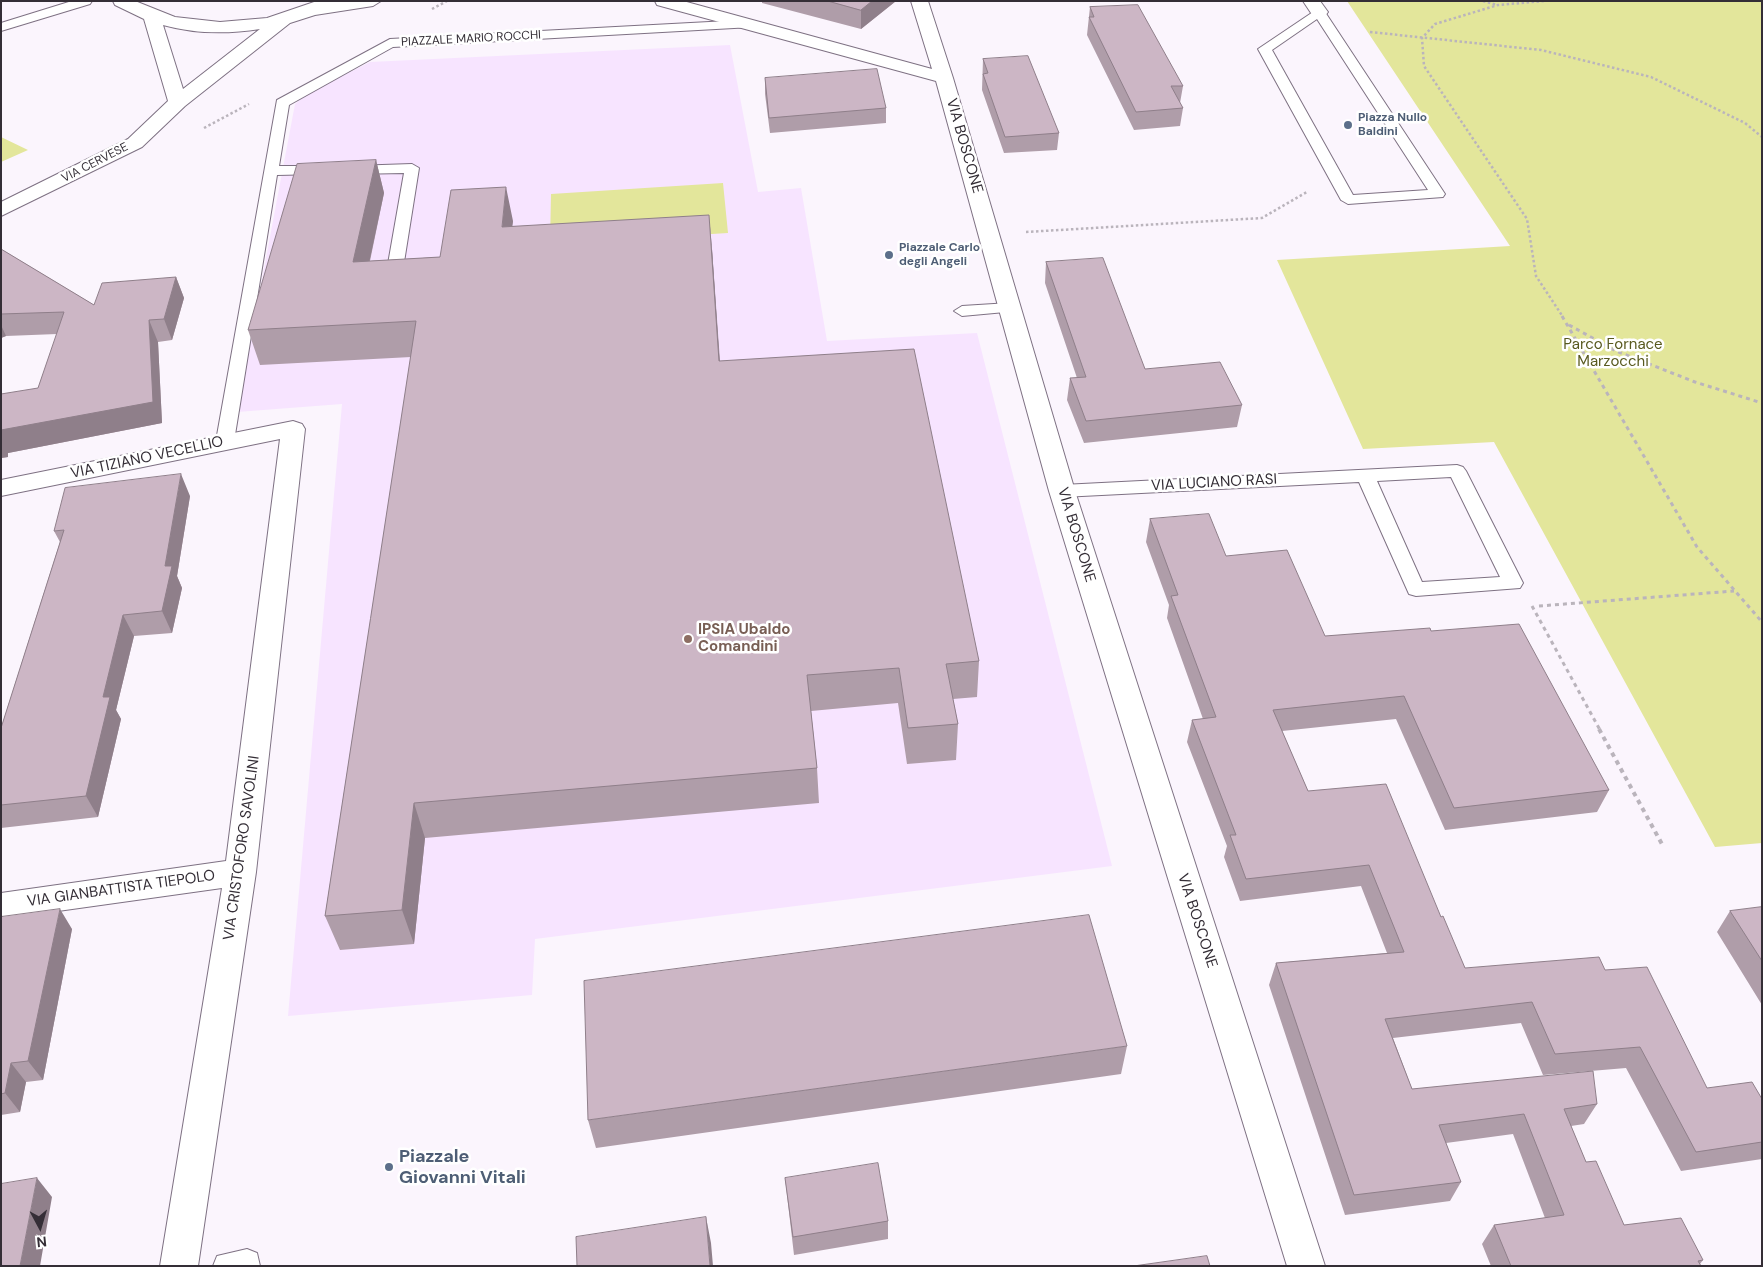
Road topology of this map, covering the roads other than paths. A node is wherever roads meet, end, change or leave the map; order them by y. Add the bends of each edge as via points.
1 (86, 1) edge
2 (121, 1) edge
3 (332, 1) edge
4 (373, 1) edge
5 (663, 1) edge
6 (919, 1) edge
7 (1315, 7) edge
8 (314, 10) junction
9 (152, 16) junction
10 (283, 20) junction
11 (748, 24) junction
12 (1, 27) edge
13 (944, 78) junction
14 (178, 102) junction
15 (270, 171) junction
16 (1, 210) edge
17 (393, 281) edge
18 (1010, 308) junction
19 (962, 311) dead end
20 (293, 429) joint
21 (225, 441) junction
22 (1366, 476) junction
23 (1, 488) edge
24 (1062, 491) junction
25 (240, 872) junction
26 (1, 906) edge
27 (179, 1266) edge
28 (1306, 1266) edge

1 - 12 lane
2 - 9 street
3 - 8 street
4 - 8 street
5 - 11 street, VIA BOSCONE
6 - 13 street
7 - 7 lane via 1265,49 1348,200 1438,194
8 - 10 street
9 - 10 street via 185,24 228,27
9 - 14 street
10 - 14 street, VIA CERVESE
11 - 13 street, VIA BOSCONE
11 - 15 lane, PIAZZALE MARIO ROCCHI via 390,43 282,103
13 - 18 street, VIA BOSCONE
14 - 16 street, VIA CERVESE via 134,143
15 - 17 lane via 412,168
15 - 21 lane, PIAZZALE MARIO ROCCHI
18 - 19 lane
18 - 24 street, VIA BOSCONE
20 - 21 street, VIA TIZIANO VECELLIO
20 - 25 street, VIA CRISTOFORO SAVOLINI
21 - 23 street, VIA TIZIANO VECELLIO
22 - 22 lane, VIA LUCIANO RASI via 1457,471 1513,583 1416,589
22 - 24 lane, VIA LUCIANO RASI
24 - 28 street, VIA BOSCONE
25 - 26 street, VIA GIANBATTISTA TIEPOLO
25 - 27 street, VIA CRISTOFORO SAVOLINI

